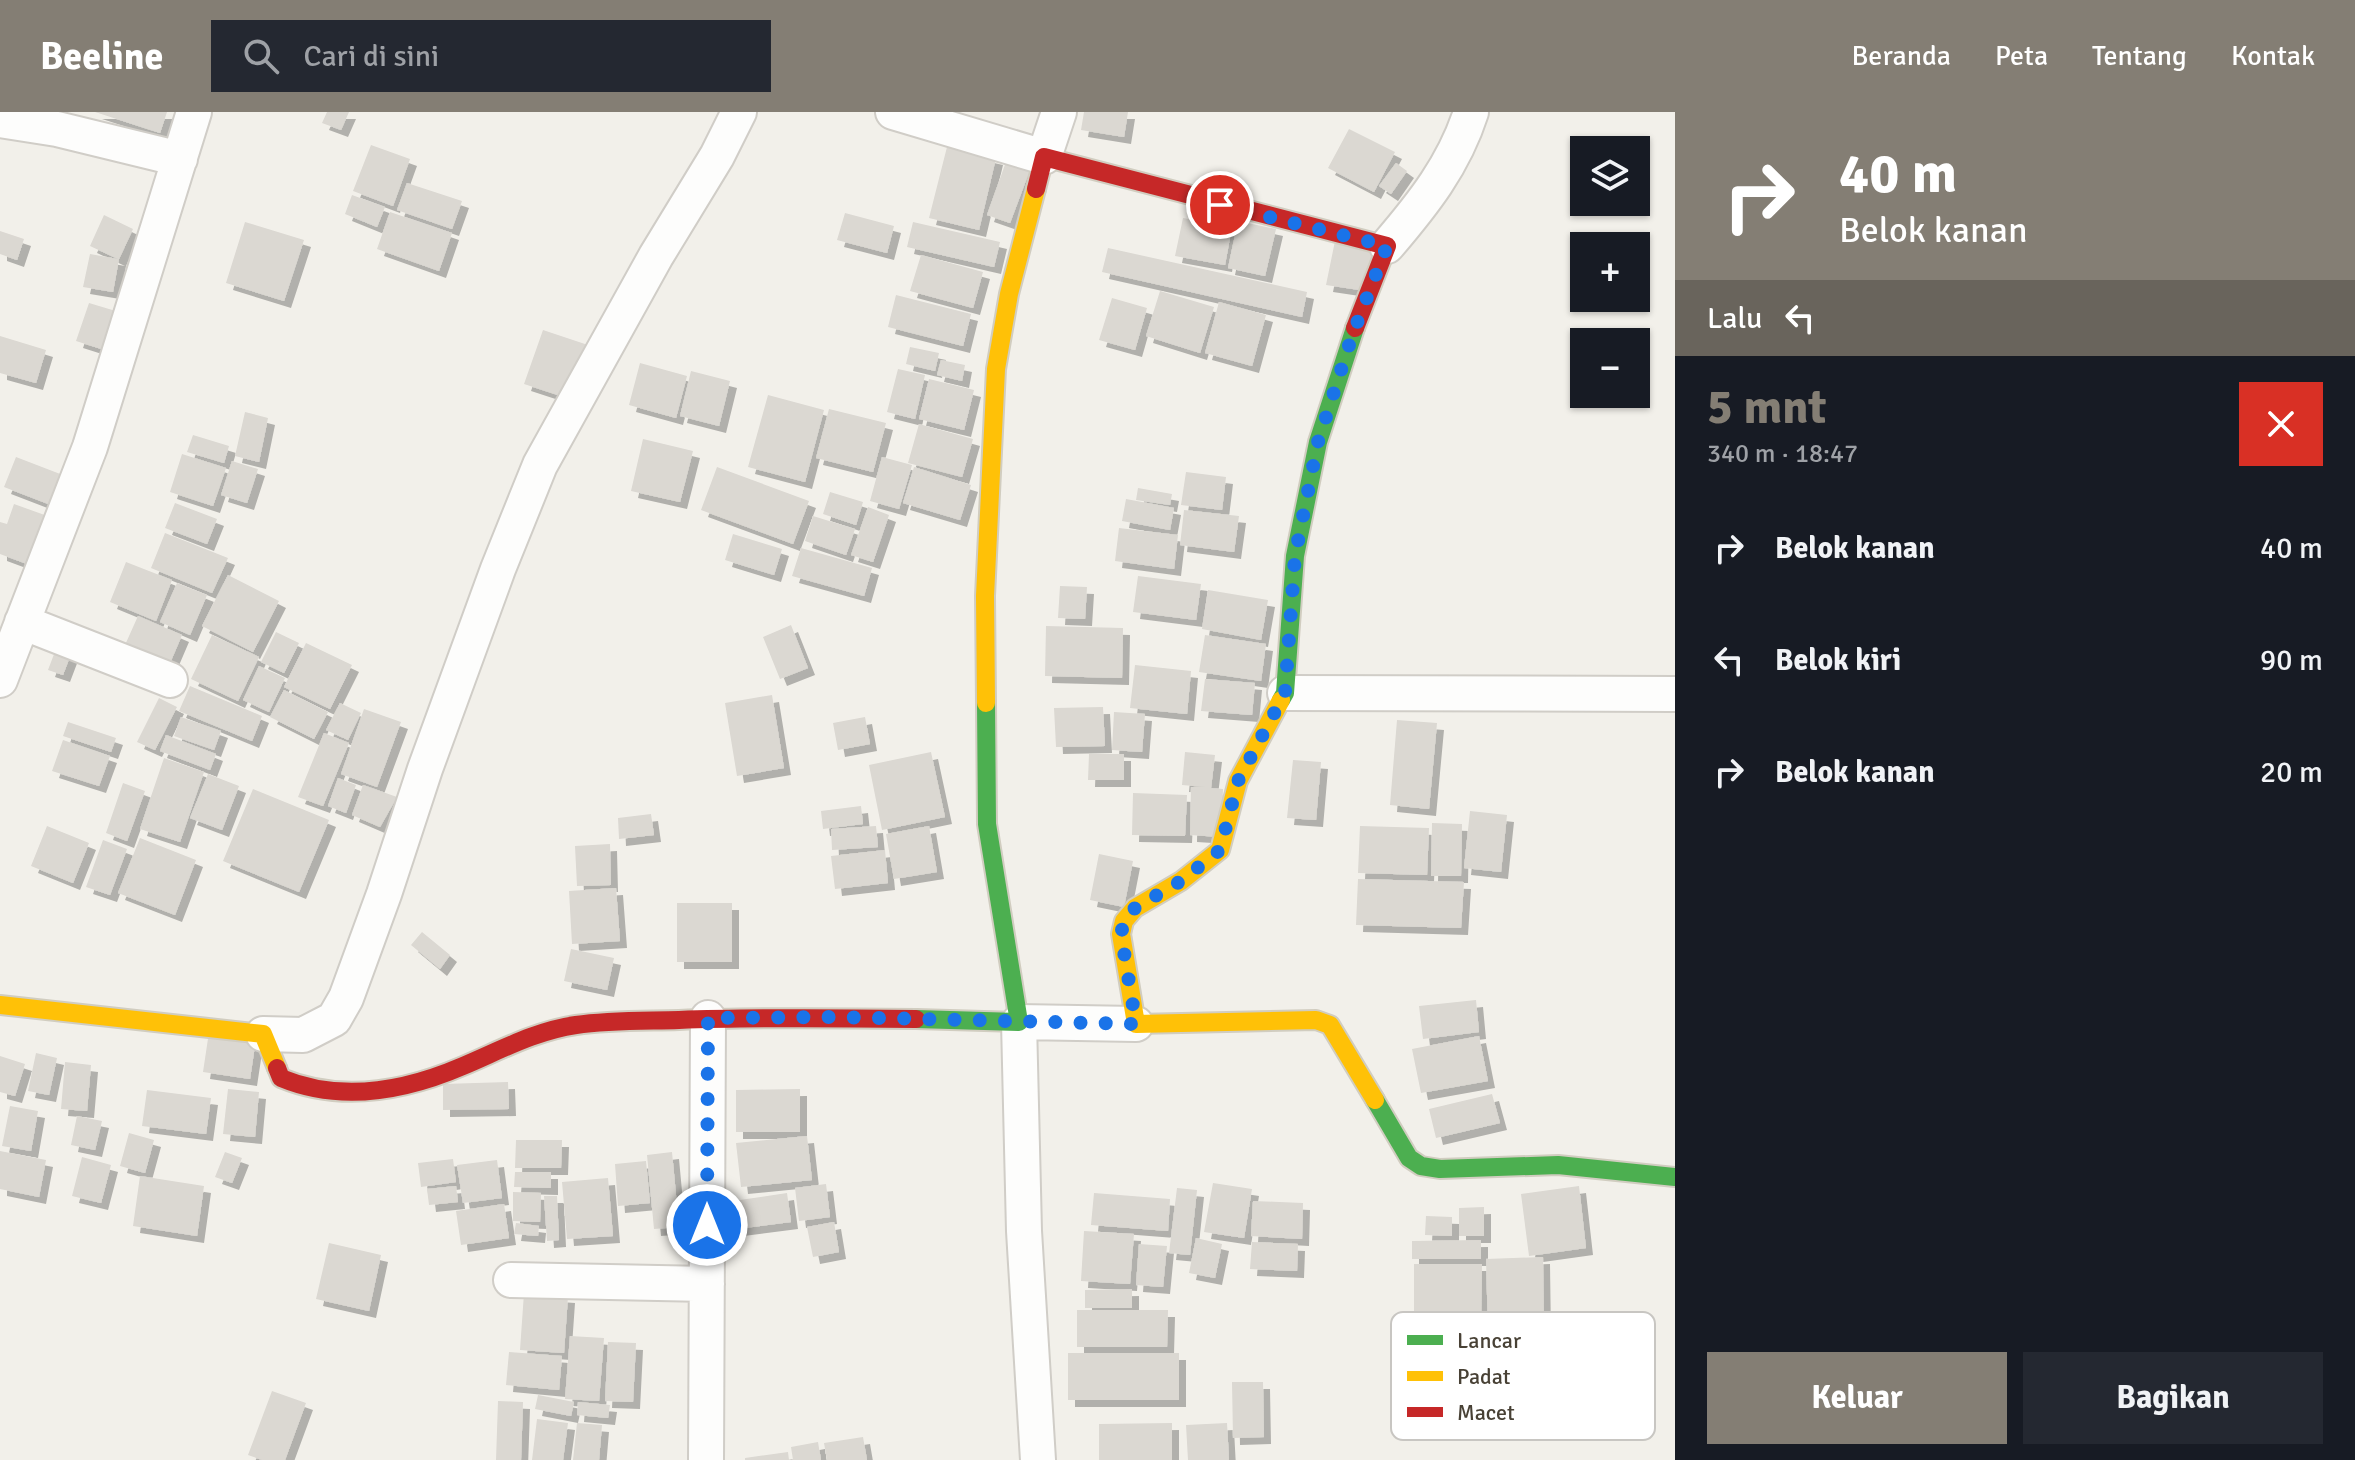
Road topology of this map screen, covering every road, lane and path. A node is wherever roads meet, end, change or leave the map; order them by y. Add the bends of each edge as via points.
1 (194, 112) edge
2 (739, 112) edge
3 (893, 112) edge
4 (1059, 112) edge
5 (1471, 112) edge
6 (0, 120) edge
7 (1044, 157) junction
8 (180, 159) junction
9 (1387, 246) junction
10 (22, 622) junction
11 (0, 680) edge
12 (170, 680) dead end
13 (1285, 693) junction
14 (1675, 694) edge
15 (0, 1005) edge
16 (708, 1018) junction
17 (1019, 1022) junction
18 (1136, 1024) junction
19 (263, 1034) junction
20 (1675, 1177) edge
21 (511, 1280) dead end
22 (707, 1284) junction
23 (706, 1460) edge
24 (1038, 1460) edge

1 - 8 street
2 - 19 street via 540,465 425,769 346,998 334,1019 303,1035
3 - 7 street
4 - 7 street
5 - 9 street via 1449,166
6 - 8 street
7 - 9 street
7 - 17 street via 996,369 985,596 987,824
8 - 10 street via 90,447
9 - 13 street via 1318,442 1295,556
10 - 11 street
10 - 12 street
13 - 14 street
13 - 18 street via 1238,781 1220,850 1124,921 1121,934
15 - 19 street
16 - 17 street
16 - 19 street via 548,1030 509,1042 453,1070 369,1091 329,1092 281,1078
16 - 22 street
17 - 18 street
17 - 24 street via 1024,1231
18 - 20 street via 1316,1020 1330,1025 1409,1158 1421,1166 1558,1165
21 - 22 street
22 - 23 street

